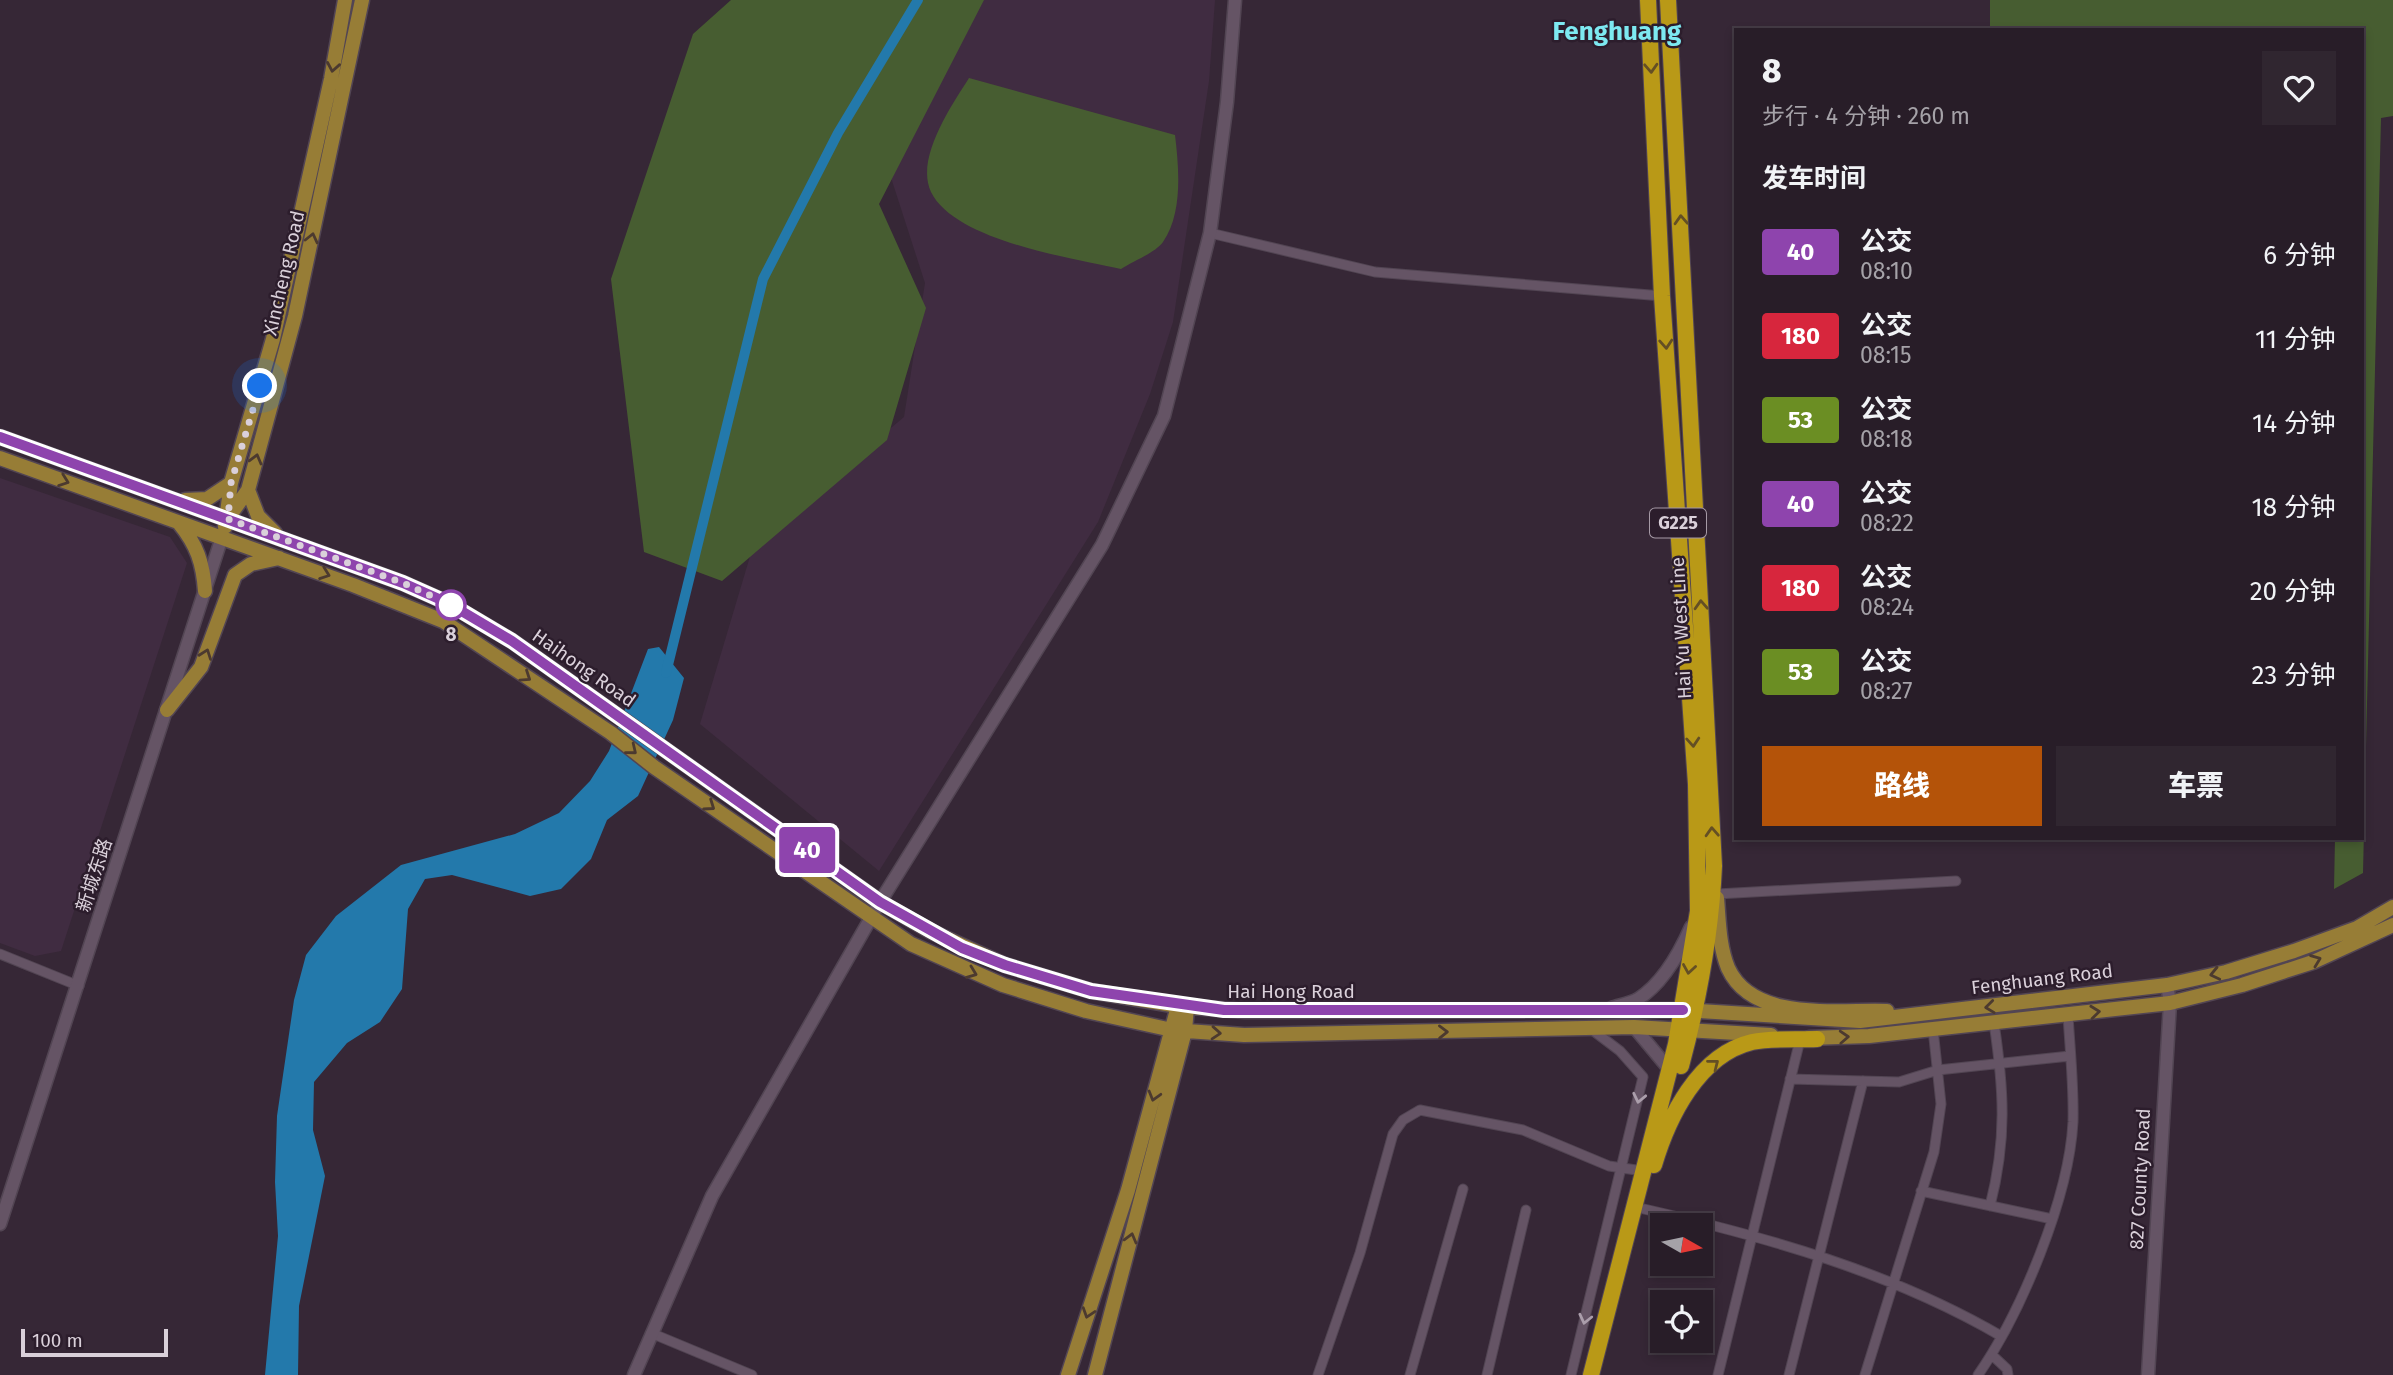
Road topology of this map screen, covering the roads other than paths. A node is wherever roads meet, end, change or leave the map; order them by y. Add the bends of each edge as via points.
1 (345, 0) edge
2 (362, 0) edge
3 (1235, 0) edge
4 (1648, 0) edge
5 (1668, 0) edge
6 (1210, 233) junction
7 (1662, 296) junction
8 (0, 437) edge
9 (0, 458) edge
10 (231, 483) junction
11 (248, 490) junction
12 (174, 500) junction
13 (228, 519) junction
14 (178, 522) junction
15 (222, 537) junction
16 (281, 538) junction
17 (280, 558) junction
18 (205, 591) junction
19 (167, 710) junction
20 (1714, 866) junction
21 (1956, 881) dead end
22 (1717, 894) junction
23 (880, 902) junction
24 (2393, 907) edge
25 (1698, 911) junction
26 (874, 919) junction
27 (2393, 925) edge
28 (0, 954) edge
29 (2167, 985) junction
30 (79, 986) junction
31 (2170, 1003) junction
32 (1182, 1006) junction
33 (1608, 1009) junction
34 (1690, 1010) junction
35 (1945, 1013) junction
36 (2068, 1015) junction
37 (1994, 1023) junction
38 (1634, 1027) junction
39 (1591, 1029) junction
40 (1933, 1029) junction
41 (1179, 1030) junction
42 (1682, 1034) junction
43 (1817, 1039) junction
44 (1800, 1040) junction
45 (2070, 1056) junction
46 (2000, 1063) junction
47 (1669, 1069) junction
48 (1938, 1070) junction
49 (1790, 1079) junction
50 (1863, 1081) junction
51 (1649, 1167) junction
52 (1622, 1168) junction
53 (1463, 1189) dead end
54 (1921, 1191) junction
55 (1990, 1206) junction
56 (1644, 1209) junction
57 (1526, 1210) dead end
58 (2052, 1219) junction
59 (0, 1224) edge
60 (1754, 1235) junction
61 (1819, 1257) junction
62 (1892, 1284) junction
63 (651, 1333) junction
64 (2001, 1336) junction
65 (1992, 1355) junction
66 (634, 1375) edge
67 (752, 1375) edge
68 (1068, 1375) edge
69 (1095, 1375) edge
70 (1318, 1375) edge
71 (1410, 1375) edge
72 (1487, 1375) edge
73 (1571, 1375) edge
74 (1591, 1375) edge
75 (1602, 1375) edge
76 (1718, 1375) edge
77 (1788, 1375) edge
78 (1865, 1375) edge
79 (1978, 1375) edge
80 (2008, 1375) edge
81 (2148, 1375) edge

1 -> 10 main road, Xincheng Road via 273,339
11 -> 2 main road, Xincheng Road via 295,316
3 - 6 street
4 -> 7 highway, Hai Yu West Line / G225
20 -> 5 highway, Hai Yu West Line / G225
6 - 7 street via 1375,272
6 - 23 street via 1164,416 1102,545
7 -> 25 highway, Hai Yu West Line / G225 via 1696,784
8 - 12 main road, Haihong Road
9 -> 14 main road, Haihong Road
10 - 12 main road via 207,499
10 - 13 main road, Xincheng Road
11 - 13 main road, Xincheng Road
11 - 16 main road via 258,516
12 - 13 main road, Haihong Road
13 - 15 main road
13 - 16 main road, Haihong Road
14 - 15 main road, Haihong Road
14 - 18 main road via 198,550
15 - 17 main road, Haihong Road
15 - 18 street, 新城东路
16 - 23 main road, Haihong Road via 448,603 512,641
19 -> 17 main road via 201,667 235,575 251,564
17 -> 26 main road, Haihong Road via 443,621
18 - 19 street, 新城东路
19 - 30 street, 新城东路
20 - 22 main road
20 - 34 highway, Hai Yu West Line / G225 via 1712,919
21 - 22 street
22 - 35 main road via 1720,940 1728,968 1738,984 1758,998 1782,1008
23 - 26 street
23 - 32 main road, Hai Hong Road via 962,948 1005,965 1091,991
24 -> 29 main road, Fenghuang Road via 2357,928 2294,951
25 - 33 street via 1684,944 1654,985 1637,1000
25 -> 34 highway, Hai Yu West Line / G225
26 -> 41 main road via 925,953 1003,985 1086,1010
26 - 63 street via 712,1196
31 -> 27 main road, Fenghuang Road via 2313,962
28 - 30 street
29 - 31 street, 827 County Road
29 -> 35 main road, Fenghuang Road
30 - 59 street, 新城东路
36 -> 31 main road, Fenghuang Road
31 - 81 street, 827 County Road
32 - 33 main road, Hai Hong Road via 1245,1012
32 - 41 main road
33 - 34 main road, Hai Hong Road
34 - 35 main road, Fenghuang Road via 1860,1021
34 - 42 highway, Hai Yu West Line / G225
36 - 37 main road, Fenghuang Road
36 - 45 street
37 - 40 main road, Fenghuang Road
37 - 46 street
38 - 39 main road
38 - 42 main road
38 - 47 street
41 -> 39 main road via 1244,1035
39 -> 52 street via 1620,1051 1643,1077
43 -> 40 main road, Fenghuang Road
40 - 48 street
41 -> 68 main road
69 -> 41 main road
42 - 43 main road, Fenghuang Road
42 - 47 highway, Fenghuang Road / G225
42 - 51 highway, Hai Yu West Line / G225
43 - 44 highway, Fenghuang Road / G225
44 - 49 street
51 -> 44 highway, Fenghuang Road / G225 via 1700,1076 1751,1042
45 - 46 street
45 - 58 street via 2073,1123
46 - 48 street
46 - 55 street via 2002,1153
47 - 51 highway, Fenghuang Road / G225
48 - 50 street via 1899,1082
48 - 54 street via 1941,1104 1934,1152
49 - 50 street
49 - 60 street
50 - 61 street
51 - 52 street
51 - 56 highway, Fenghuang Road / G225
51 - 74 highway, Fenghuang Road / G225
52 - 70 street via 1523,1130 1420,1110 1403,1120 1393,1134 1360,1253
52 -> 73 street
53 - 71 street
54 - 55 street
54 - 62 street
55 - 58 street
56 - 60 street
56 - 75 highway, Fenghuang Road / G225
57 - 72 street
58 - 64 street via 2038,1262
60 - 61 street
60 - 76 street
61 - 62 street
61 - 77 street
62 - 64 street
62 - 78 street
63 - 66 street
63 - 67 street
64 - 65 street
65 - 79 street
65 - 80 street

